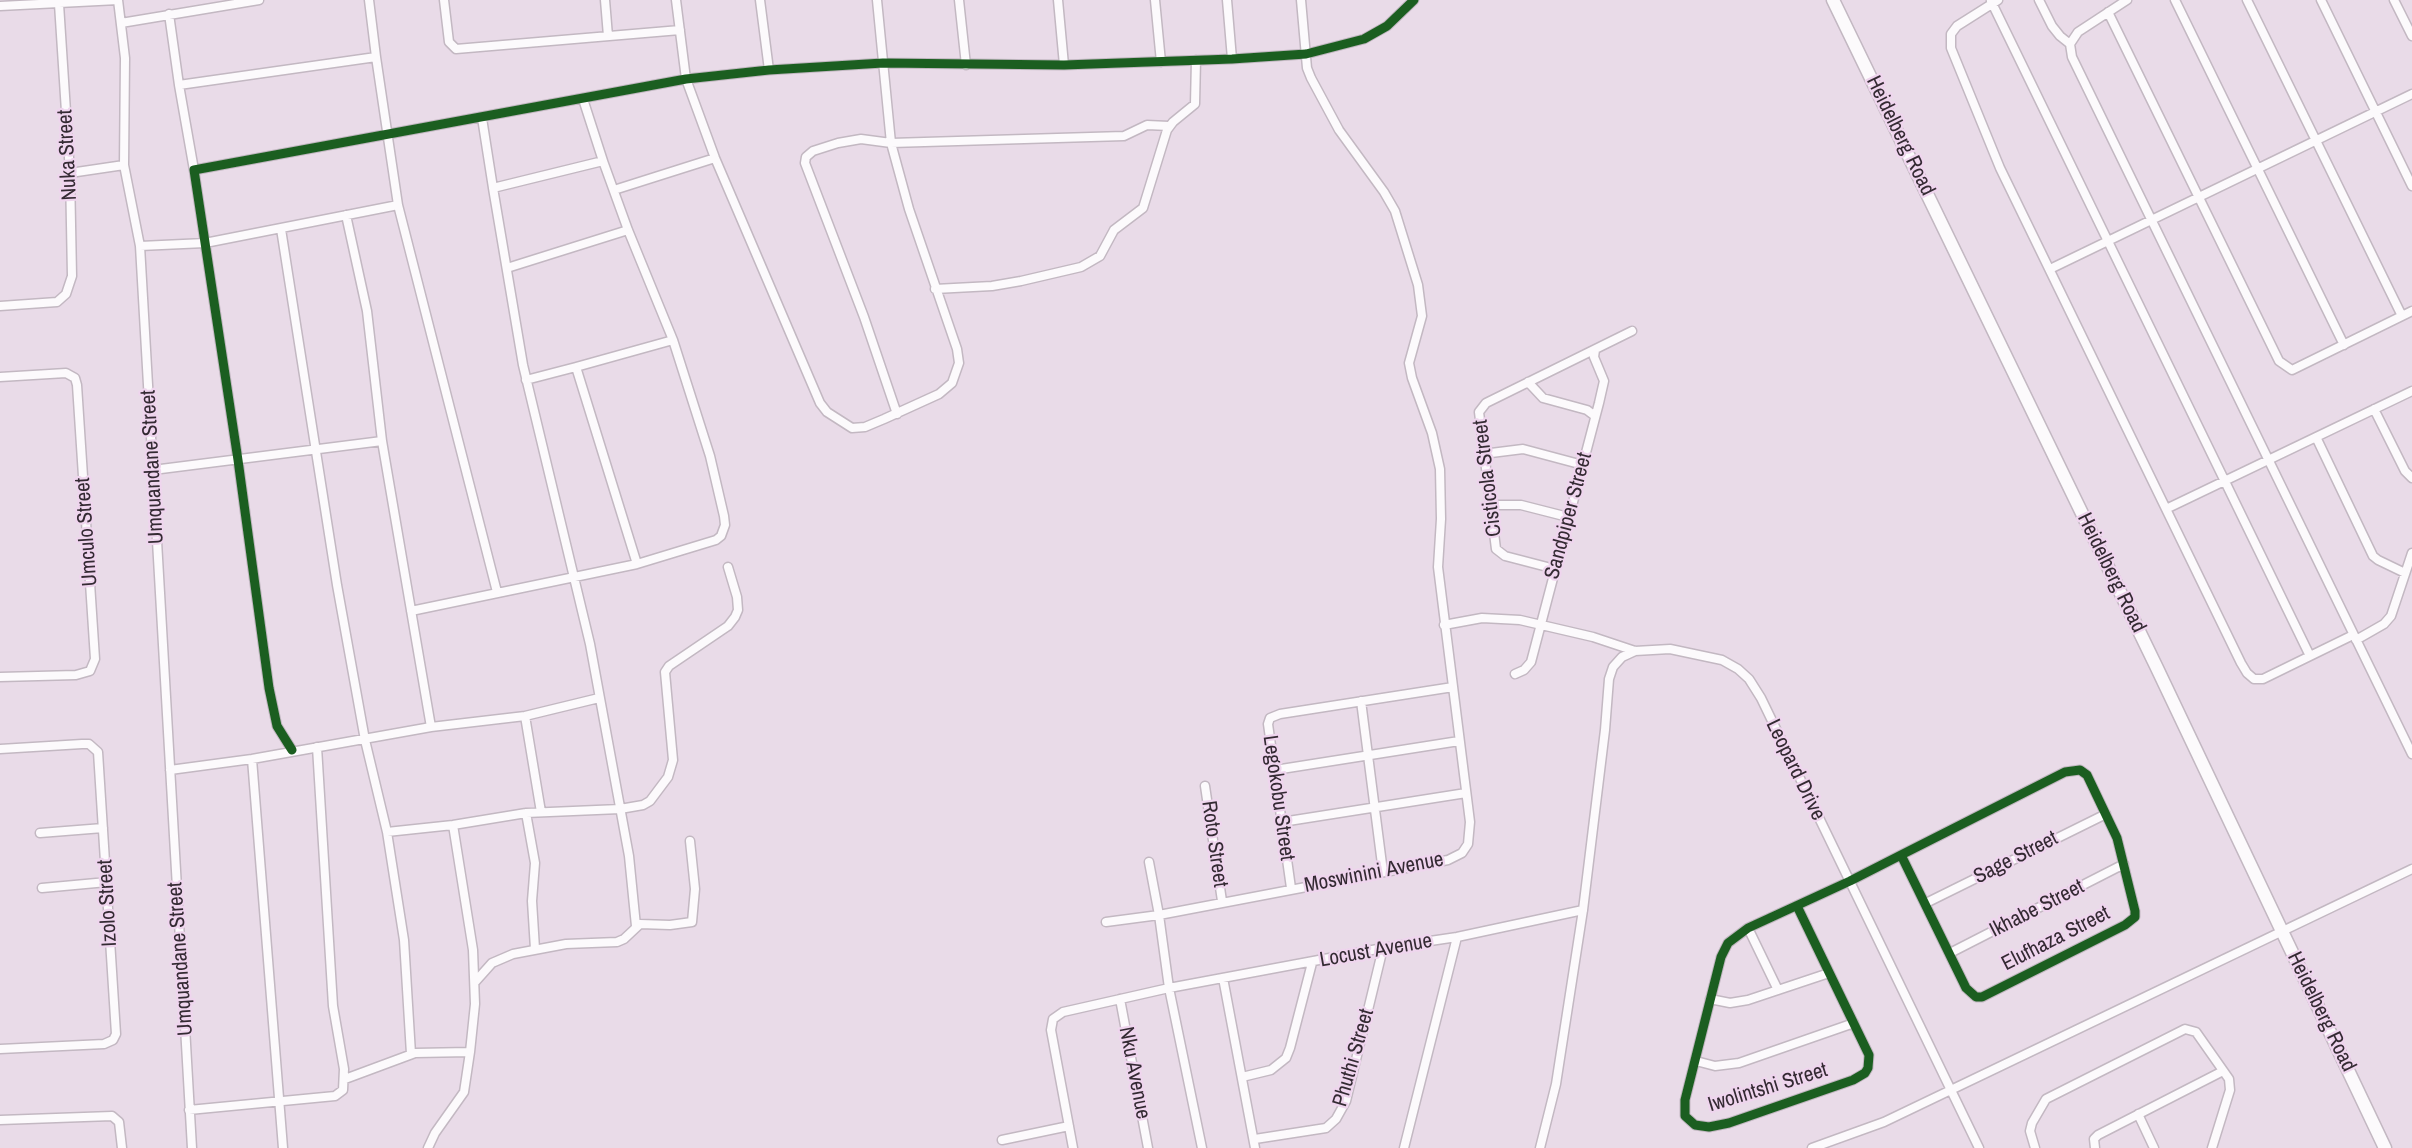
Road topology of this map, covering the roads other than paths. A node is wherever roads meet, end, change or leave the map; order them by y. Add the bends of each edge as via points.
1 (118, 0) edge
2 (259, 0) edge
3 (369, 0) edge
4 (444, 0) edge
5 (605, 0) edge
6 (675, 0) edge
7 (760, 0) edge
8 (877, 0) edge
9 (959, 0) edge
10 (1058, 0) edge
11 (1155, 0) edge
12 (1227, 0) edge
13 (1301, 0) edge
14 (1414, 0) edge
15 (1833, 0) edge
16 (2039, 0) edge
17 (2127, 0) edge
18 (2175, 0) edge
19 (2247, 0) edge
20 (2321, 0) edge
21 (2394, 0) edge
22 (1994, 1) edge
23 (59, 4) junction
24 (0, 6) edge
25 (2108, 12) junction
26 (169, 14) junction
27 (121, 23) junction
28 (680, 30) junction
29 (608, 36) junction
30 (2412, 36) edge
31 (2070, 44) junction
32 (1306, 54) junction
33 (376, 57) junction
34 (1232, 59) junction
35 (1196, 60) junction
36 (1161, 62) junction
37 (883, 63) junction
38 (966, 65) junction
39 (1064, 65) junction
40 (769, 70) junction
41 (686, 79) junction
42 (179, 85) junction
43 (2412, 94) edge
44 (583, 99) junction
45 (2376, 111) junction
46 (482, 118) junction
47 (1169, 126) junction
48 (386, 134) junction
49 (2317, 140) junction
50 (891, 143) junction
51 (715, 158) junction
52 (603, 161) junction
53 (124, 165) junction
54 (2257, 169) junction
55 (194, 170) junction
56 (70, 173) junction
57 (2412, 186) edge
58 (493, 188) junction
59 (614, 190) junction
60 (2199, 198) junction
61 (398, 205) junction
62 (346, 215) junction
63 (2151, 221) junction
64 (281, 229) junction
65 (628, 230) junction
66 (2108, 242) junction
67 (205, 243) junction
68 (140, 246) junction
69 (507, 268) junction
70 (2050, 269) junction
71 (935, 289) junction
72 (0, 306) edge
73 (2412, 311) edge
74 (2402, 316) junction
75 (1632, 331) dead end
76 (673, 340) junction
77 (2344, 345) junction
78 (1596, 351) junction
79 (576, 368) junction
80 (0, 377) edge
81 (526, 380) junction
82 (1528, 381) junction
83 (2412, 391) edge
84 (2374, 409) junction
85 (897, 414) junction
86 (1595, 416) junction
87 (2316, 437) junction
88 (382, 441) junction
89 (314, 449) junction
90 (1483, 454) junction
91 (238, 460) junction
92 (2268, 461) junction
93 (1583, 465) junction
94 (153, 470) junction
95 (2412, 478) edge
96 (2225, 481) junction
97 (1490, 505) junction
98 (2166, 509) junction
99 (1568, 517) junction
100 (2412, 553) edge
101 (637, 564) junction
102 (728, 567) dead end
103 (1555, 569) junction
104 (2405, 573) junction
105 (575, 578) junction
106 (497, 592) junction
107 (411, 611) junction
108 (1444, 625) junction
109 (1540, 625) junction
110 (2354, 637) junction
111 (1635, 651) junction
112 (2310, 656) junction
113 (1515, 674) dead end
114 (0, 677) edge
115 (1453, 687) junction
116 (599, 698) junction
117 (1361, 701) junction
118 (525, 716) junction
119 (431, 727) junction
120 (365, 740) junction
121 (1459, 741) junction
122 (317, 747) junction
123 (0, 749) edge
124 (292, 750) junction
125 (1368, 754) junction
126 (2412, 754) edge
127 (252, 759) junction
128 (170, 770) junction
129 (1275, 770) junction
130 (1205, 786) dead end
131 (1466, 794) junction
132 (1374, 808) junction
133 (621, 809) junction
134 (540, 812) junction
135 (526, 813) junction
136 (2106, 813) junction
137 (1282, 822) junction
138 (453, 825) junction
139 (103, 828) junction
140 (387, 832) junction
141 (40, 833) dead end
142 (690, 841) dead end
143 (1901, 855) junction
144 (1149, 862) dead end
145 (2124, 864) junction
146 (2412, 869) edge
147 (1383, 872) junction
148 (1850, 881) junction
149 (106, 882) junction
150 (42, 888) dead end
151 (1291, 888) junction
152 (1222, 902) junction
153 (1926, 903) junction
154 (1797, 906) junction
155 (1583, 910) junction
156 (1159, 915) junction
157 (1106, 922) dead end
158 (636, 926) junction
159 (1748, 928) junction
160 (2283, 933) junction
161 (1457, 937) junction
162 (1383, 948) junction
163 (535, 950) junction
164 (1950, 953) junction
165 (1312, 963) junction
166 (1828, 973) junction
167 (1223, 978) junction
168 (475, 982) junction
169 (1169, 988) junction
170 (1778, 990) junction
171 (1120, 999) junction
172 (1710, 999) junction
173 (1854, 1023) junction
174 (0, 1049) edge
175 (470, 1053) junction
176 (411, 1054) junction
177 (1696, 1061) junction
178 (2223, 1071) junction
179 (1242, 1077) junction
180 (345, 1079) junction
181 (1951, 1090) junction
182 (281, 1102) junction
183 (189, 1110) junction
184 (2138, 1114) junction
185 (0, 1119) edge
186 (1069, 1126) junction
187 (1002, 1140) dead end
188 (1255, 1144) edge
189 (122, 1148) edge
190 (192, 1148) edge
191 (283, 1148) edge
192 (428, 1148) edge
193 (1073, 1148) edge
194 (1148, 1148) edge
195 (1202, 1148) edge
196 (1404, 1148) edge
197 (1540, 1148) edge
198 (1812, 1148) edge
199 (1978, 1148) edge
200 (2035, 1148) edge
201 (2095, 1148) edge
202 (2154, 1148) edge
203 (2212, 1148) edge
204 (2385, 1148) edge

1 - 23 street
1 - 27 street, Umquandane Street
2 - 26 street
3 - 33 street
4 - 29 street via 449,42 456,49
5 - 29 street
6 - 28 street
7 - 40 street
8 - 37 street
9 - 38 street
10 - 39 street
11 - 36 street
12 - 34 street
13 - 32 street, Moswinini Avenue
14 - 32 street via 1387,26 1364,39
15 - 160 main road, Heidelberg Road
16 - 31 street via 2052,26
17 - 25 street
18 - 54 street
19 - 49 street
20 - 45 street
21 - 30 street
22 - 66 street
22 - 70 street via 1957,26 1951,48 2000,168
23 - 24 street
23 - 56 street, Nuka Street
25 - 31 street via 2078,32
25 - 60 street
26 - 27 street
26 - 42 street
27 - 53 street, Umquandane Street via 126,77
28 - 29 street
28 - 41 street
31 - 63 street via 2072,57
32 - 34 street
32 - 108 street, Moswinini Avenue via 1311,78 1329,112 1395,211 1419,285 1422,316 1409,363 1440,469 1438,567
33 - 42 street
33 - 48 street
34 - 35 street
35 - 36 street
35 - 47 street via 1195,104
36 - 39 street
37 - 38 street
37 - 40 street
37 - 50 street
38 - 39 street
40 - 41 street
41 - 44 street
41 - 51 street
42 - 55 street
43 - 45 street
44 - 46 street
44 - 52 street
45 - 49 street
45 - 57 street
46 - 48 street
46 - 58 street
47 - 50 street via 1147,125 1124,136
47 - 71 street via 1143,208 1114,230 1100,256 1092,262 1022,281
48 - 55 street
48 - 61 street
49 - 54 street
49 - 74 street
50 - 71 street
50 - 85 street via 861,139 838,143 813,151 805,164
51 - 59 street
51 - 85 street via 822,406 852,428
52 - 58 street
52 - 59 street
53 - 56 street
53 - 68 street, Umquandane Street
54 - 60 street
54 - 77 street
55 - 67 street
56 - 72 street, Nuka Street via 72,276 66,294 57,302
58 - 69 street
59 - 65 street
60 - 63 street
60 - 77 street via 2279,361 2292,370
61 - 62 street
61 - 106 street
62 - 64 street
62 - 88 street via 367,311
63 - 66 street
63 - 92 street
64 - 67 street
64 - 89 street
65 - 69 street
65 - 76 street
66 - 70 street
66 - 96 street
67 - 68 street
67 - 91 street
68 - 94 street, Umquandane Street
69 - 81 street
70 - 98 street
71 - 85 street via 957,349 957,374 939,394
73 - 74 street
74 - 77 street
75 - 78 street, Cisticola Street
76 - 79 street
76 - 101 street via 710,456 725,525 716,540
78 - 82 street, Cisticola Street
78 - 86 street, Sandpiper Street via 1594,357 1604,381
79 - 81 street
79 - 101 street
80 - 114 street, Umculo Street via 66,373 75,378 96,659 90,671 76,675
81 - 105 street
82 - 86 street via 1543,398 1587,410
82 - 90 street, Cisticola Street via 1481,407 1478,418
83 - 84 street
84 - 87 street
84 - 95 street via 2404,471
86 - 93 street, Sandpiper Street
87 - 92 street
87 - 104 street via 2373,556
88 - 89 street
88 - 107 street
89 - 91 street
89 - 120 street
90 - 93 street via 1523,449
90 - 97 street, Cisticola Street
91 - 94 street
91 - 124 street via 274,717
92 - 96 street
92 - 110 street
93 - 99 street, Sandpiper Street
94 - 128 street, Umquandane Street
96 - 98 street
96 - 112 street
97 - 99 street via 1521,505
97 - 103 street, Cisticola Street via 1500,552
98 - 112 street via 2247,673 2254,679 2263,679
99 - 103 street, Sandpiper Street
100 - 104 street
101 - 105 street
102 - 133 street via 737,597 735,617 665,672 672,770 650,801
103 - 109 street, Sandpiper Street
104 - 110 street via 2391,616 2384,624
105 - 106 street
105 - 116 street
106 - 107 street
107 - 119 street
108 - 109 street, Leopard Drive via 1482,618
108 - 115 street, Moswinini Avenue
109 - 111 street, Leopard Drive
109 - 113 street, Sandpiper Street via 1531,662
110 - 112 street
110 - 126 street
111 - 148 street, Leopard Drive via 1670,649 1722,660 1749,679
111 - 155 street via 1612,667 1609,679
115 - 117 street
115 - 121 street, Moswinini Avenue
116 - 118 street
116 - 133 street
117 - 125 street
117 - 129 street, Legokobu Street via 1270,718
118 - 119 street
118 - 134 street
119 - 120 street
120 - 122 street
120 - 140 street
121 - 125 street
121 - 131 street, Moswinini Avenue
122 - 124 street
122 - 180 street via 333,1006
123 - 139 street, Izolo Street via 82,744 94,747 99,759
124 - 127 street
125 - 129 street
125 - 132 street
127 - 128 street
127 - 182 street
128 - 183 street, Umquandane Street
129 - 137 street, Legokobu Street
130 - 152 street, Roto Street
131 - 132 street
131 - 147 street, Moswinini Avenue via 1470,835 1462,853 1448,860
132 - 137 street
132 - 147 street
133 - 134 street
133 - 158 street
134 - 135 street
135 - 138 street
135 - 163 street via 535,863
136 - 143 street, Elufhaza Street via 2087,775 2074,770
136 - 145 street, Elufhaza Street
136 - 153 street, Sage Street
137 - 151 street, Legokobu Street
138 - 140 street
138 - 168 street
139 - 141 street
139 - 149 street, Izolo Street
140 - 176 street via 402,929
142 - 158 street via 695,889 693,919 685,924
143 - 148 street, Elufhaza Street
143 - 153 street, Elufhaza Street
144 - 156 street
145 - 164 street, Ikhabe Street
145 - 164 street, Elufhaza Street via 2135,911 2132,921 2125,925 1982,997 1968,992
146 - 160 street
147 - 151 street, Moswinini Avenue
148 - 154 street, Iwolintshi Street
148 - 181 street, Leopard Drive
149 - 150 street
149 - 174 street, Izolo Street via 115,1038 105,1044
151 - 152 street, Moswinini Avenue
152 - 156 street, Moswinini Avenue
153 - 164 street, Elufhaza Street
154 - 159 street, Iwolintshi Street
154 - 166 street, Iwolintshi Street
155 - 161 street, Locust Avenue
155 - 197 street via 1560,1062
156 - 157 street, Moswinini Avenue
156 - 169 street
158 - 163 street via 627,938 617,942
159 - 170 street
159 - 172 street, Iwolintshi Street via 1724,949
160 - 181 street
160 - 204 main road, Heidelberg Road
161 - 162 street, Locust Avenue
161 - 196 street
162 - 165 street, Locust Avenue
162 - 188 street, Phuthi Street via 1346,1101 1336,1119 1326,1128
163 - 168 street via 492,963
165 - 167 street, Locust Avenue
165 - 179 street via 1286,1058 1271,1070
166 - 170 street
166 - 173 street, Iwolintshi Street
167 - 169 street, Locust Avenue
167 - 179 street
168 - 175 street
169 - 171 street, Locust Avenue
169 - 195 street
170 - 172 street via 1740,1002
171 - 186 street, Locust Avenue via 1063,1012 1053,1019 1051,1030
171 - 194 street, Nku Avenue
172 - 177 street, Iwolintshi Street
173 - 177 street via 1739,1063 1715,1066
173 - 177 street, Iwolintshi Street via 1869,1055 1865,1073 1836,1087 1718,1126 1695,1125 1685,1116 1685,1100
175 - 176 street
175 - 192 street via 464,1092
176 - 180 street
178 - 184 street
178 - 200 street via 2196,1032 2185,1029 2046,1099 2030,1131
178 - 203 street via 2230,1089
179 - 188 street
180 - 182 street via 335,1096
181 - 198 street via 1884,1122
181 - 199 street, Leopard Drive
182 - 183 street
182 - 191 street
183 - 190 street, Umquandane Street
184 - 201 street via 2098,1135
184 - 202 street
185 - 189 street via 112,1116 119,1122
186 - 187 street
186 - 193 street

